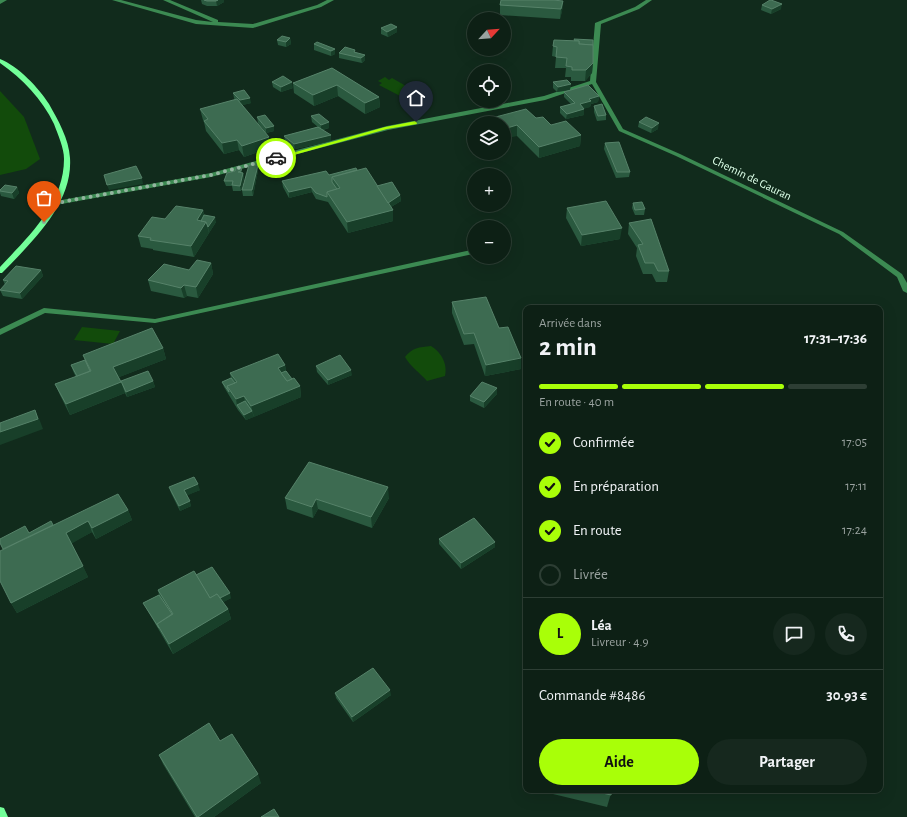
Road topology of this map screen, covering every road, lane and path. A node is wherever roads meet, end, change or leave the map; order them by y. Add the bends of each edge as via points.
1 (4, 0) edge
2 (115, 0) edge
3 (166, 0) edge
4 (331, 0) edge
5 (649, 0) edge
6 (0, 2) edge
7 (223, 24) junction
8 (0, 62) edge
9 (593, 82) junction
10 (56, 203) junction
11 (467, 253) edge
12 (0, 271) edge
13 (907, 291) edge
14 (0, 332) edge
15 (0, 812) edge
16 (3, 817) edge

1 - 6 street
2 - 7 street via 196,22
3 - 7 street
4 - 7 street via 253,26
5 - 9 street via 637,8 598,23
8 - 10 main road via 10,67 40,97 60,132 67,167
9 - 10 street via 545,98 387,128 211,175
9 - 13 street, Chemin de Gauran via 621,130 841,233 900,276
10 - 12 main road via 44,222
11 - 14 street via 155,321 44,310
15 - 16 main road

